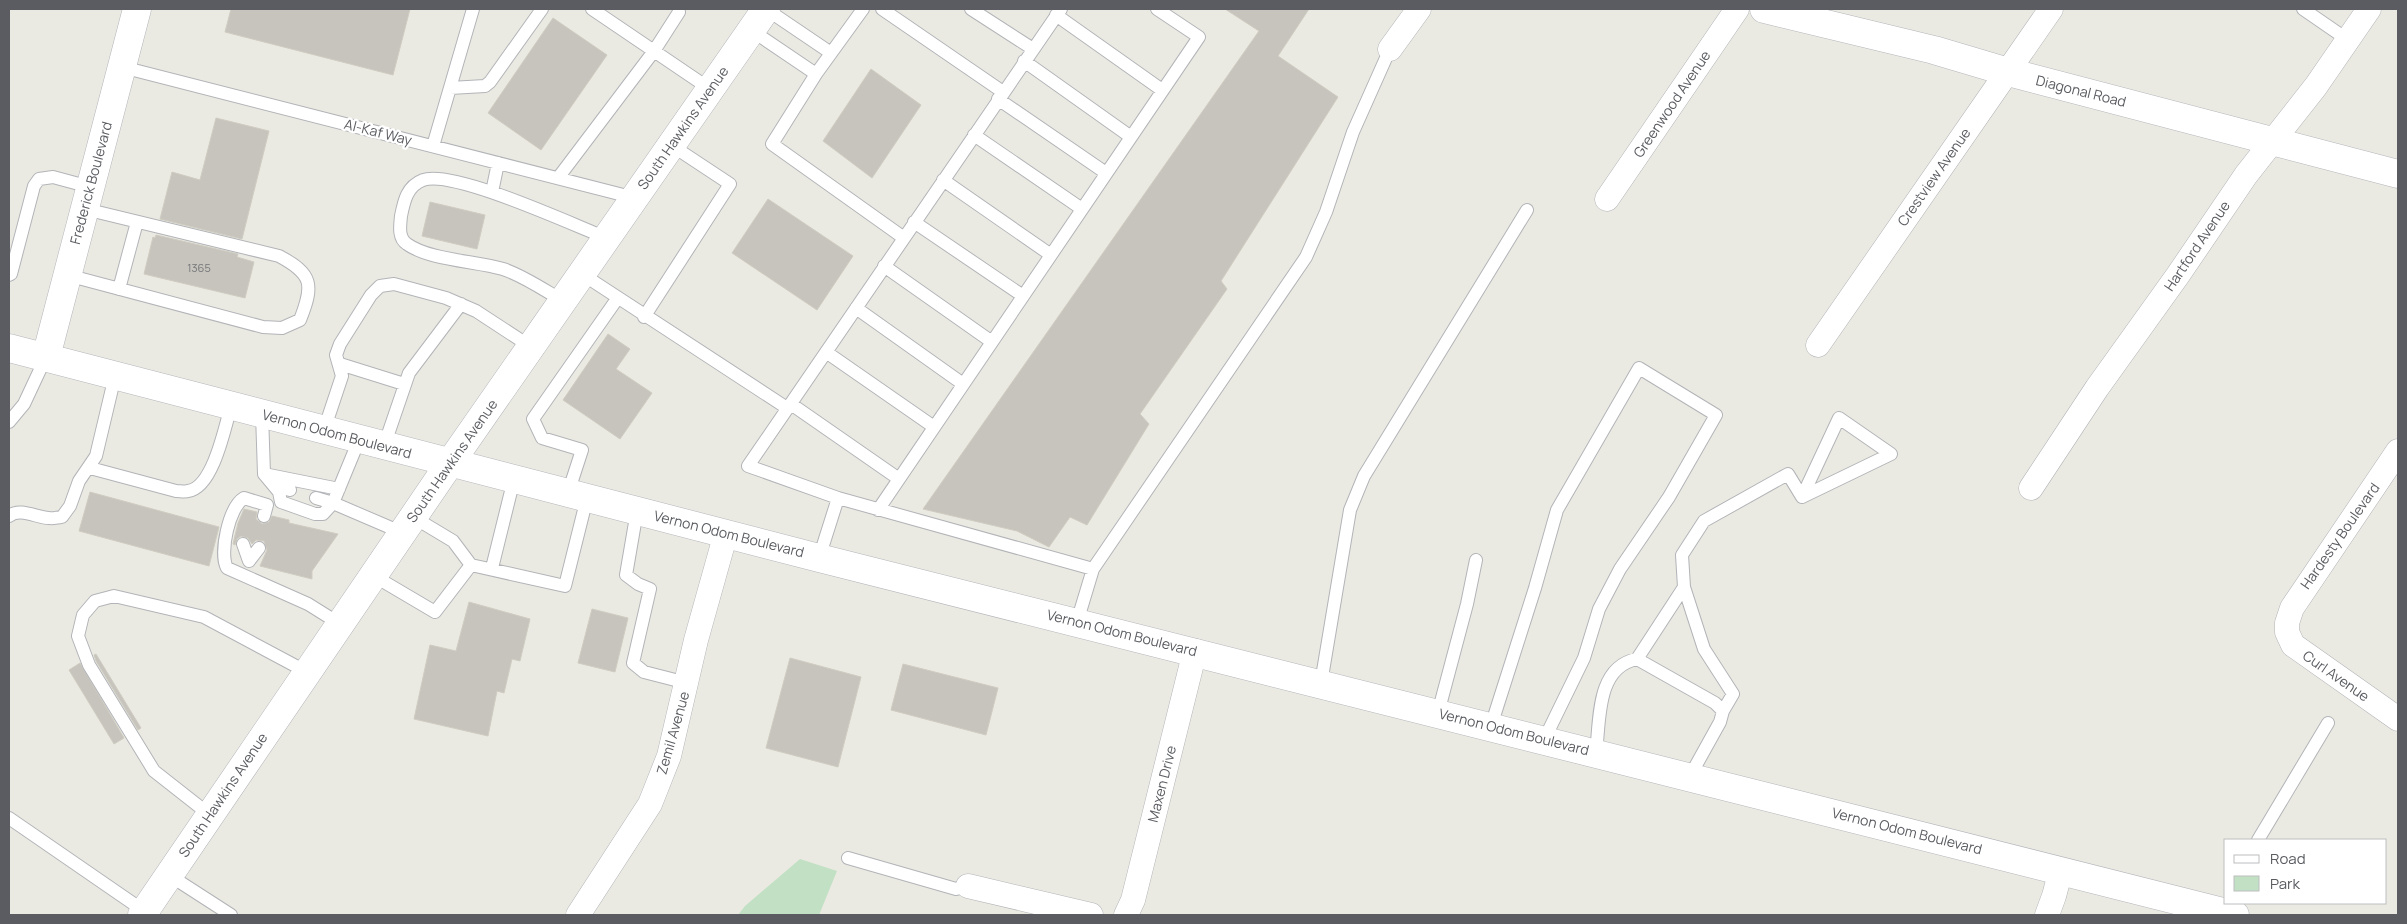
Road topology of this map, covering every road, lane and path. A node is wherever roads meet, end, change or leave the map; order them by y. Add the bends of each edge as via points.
1 (137, 9) edge
2 (473, 9) edge
3 (542, 9) edge
4 (592, 9) edge
5 (863, 9) edge
6 (882, 9) edge
7 (971, 9) edge
8 (1157, 9) edge
9 (1419, 9) edge
10 (1737, 9) edge
11 (1764, 9) edge
12 (2051, 9) edge
13 (2303, 9) edge
14 (2369, 9) edge
15 (678, 10) edge
16 (1058, 11) edge
17 (761, 16) edge
18 (2348, 40) junction
19 (1033, 49) junction
20 (1390, 49) joint
21 (654, 51) junction
22 (831, 53) junction
23 (1024, 61) junction
24 (122, 67) junction
25 (2008, 72) junction
26 (816, 74) junction
27 (450, 88) junction
28 (710, 89) junction
29 (1162, 90) junction
30 (1000, 96) junction
31 (974, 135) junction
32 (1131, 137) junction
33 (2275, 140) junction
34 (671, 145) junction
35 (433, 146) junction
36 (498, 163) junction
37 (1106, 173) junction
38 (2398, 174) edge
39 (558, 178) junction
40 (943, 180) junction
41 (492, 192) junction
42 (87, 198) junction
43 (635, 198) junction
44 (1606, 199) dead end
45 (1082, 209) junction
46 (1527, 210) dead end
47 (138, 222) junction
48 (914, 222) junction
49 (607, 238) junction
50 (904, 238) junction
51 (1051, 255) junction
52 (884, 266) junction
53 (582, 274) junction
54 (9, 275) edge
55 (67, 275) junction
56 (119, 289) junction
57 (1023, 296) junction
58 (616, 298) junction
59 (564, 301) junction
60 (461, 304) junction
61 (856, 308) junction
62 (644, 316) junction
63 (992, 342) junction
64 (1818, 346) dead end
65 (531, 347) junction
66 (9, 348) edge
67 (826, 352) junction
68 (46, 357) junction
69 (340, 364) junction
70 (115, 376) junction
71 (404, 384) junction
72 (963, 384) junction
73 (232, 406) junction
74 (789, 406) junction
75 (262, 414) junction
76 (9, 422) edge
77 (934, 427) junction
78 (324, 430) junction
79 (372, 443) junction
80 (2398, 452) edge
81 (450, 463) junction
82 (90, 468) junction
83 (899, 478) junction
84 (514, 479) junction
85 (278, 487) junction
86 (339, 488) junction
87 (2032, 488) dead end
88 (577, 495) junction
89 (1802, 497) junction
90 (838, 498) junction
91 (316, 502) dead end
92 (254, 505) junction
93 (331, 506) junction
94 (878, 510) junction
95 (637, 511) junction
96 (9, 516) edge
97 (264, 516) dead end
98 (408, 525) junction
99 (726, 533) junction
100 (243, 544) dead end
101 (259, 548) dead end
102 (819, 558) junction
103 (1476, 560) dead end
104 (250, 562) junction
105 (471, 565) junction
106 (492, 568) junction
107 (1093, 569) junction
108 (374, 576) junction
109 (246, 577) junction
110 (1684, 587) junction
111 (1077, 622) junction
112 (2287, 623) joint
113 (340, 624) junction
114 (1195, 651) junction
115 (1637, 659) junction
116 (308, 672) junction
117 (687, 683) junction
118 (1321, 683) junction
119 (1723, 711) junction
120 (1438, 713) junction
121 (2398, 719) edge
122 (2328, 723) dead end
123 (1491, 726) junction
124 (1544, 740) junction
125 (1596, 753) junction
126 (1690, 776) junction
127 (210, 814) junction
128 (9, 818) edge
129 (2259, 839) edge
130 (848, 858) dead end
131 (2060, 870) junction
132 (169, 875) junction
133 (968, 886) joint
134 (2233, 911) edge
135 (143, 913) edge
136 (231, 915) edge
137 (578, 915) edge
138 (1092, 915) edge
139 (1126, 915) edge
140 (2047, 915) edge

1 - 24 main road, Frederick Boulevard
2 - 27 lane
3 - 27 lane via 490,82 485,86
4 - 21 lane
5 - 22 lane
6 - 30 lane
7 - 19 lane
8 - 29 lane via 1198,37
9 - 20 street
10 - 44 street, Greenwood Avenue
11 - 25 main road, Diagonal Road via 1934,50
12 - 25 street, Crestview Avenue
13 - 18 lane
14 - 18 street, Hartford Avenue
15 - 21 lane
16 - 19 lane
16 - 29 lane
17 - 22 lane
17 - 26 lane
17 - 28 main road, South Hawkins Avenue
18 - 33 street, Hartford Avenue
19 - 23 lane
20 - 107 lane via 1352,132 1326,212 1306,256
21 - 28 lane
21 - 39 lane
22 - 26 lane
23 - 30 lane
23 - 32 lane
24 - 35 lane, Al-Kaf Way
24 - 42 main road, Frederick Boulevard
25 - 33 main road, Diagonal Road
25 - 64 street, Crestview Avenue
26 - 50 lane via 772,144
27 - 35 lane
28 - 34 main road, South Hawkins Avenue
29 - 32 lane
30 - 31 lane
30 - 37 lane
31 - 40 lane
31 - 45 lane
32 - 37 lane
33 - 38 main road, Diagonal Road
33 - 87 street, Hartford Avenue via 2246,174 2097,388
34 - 43 main road, South Hawkins Avenue
34 - 62 lane via 730,184
35 - 36 lane, Al-Kaf Way
36 - 39 lane, Al-Kaf Way
36 - 41 lane
37 - 45 lane
39 - 43 lane, Al-Kaf Way
40 - 48 lane
40 - 51 lane
41 - 49 lane
41 - 59 lane via 442,178 424,180 411,188 404,200 399,230 406,243 422,251 501,269
42 - 47 lane
42 - 54 lane via 52,177 39,179 34,186
42 - 55 main road, Frederick Boulevard
43 - 49 main road, South Hawkins Avenue
45 - 51 lane
46 - 118 lane via 1364,476 1350,510
47 - 56 lane
47 - 56 lane via 279,256 295,264 307,278 310,296 300,320 282,328 263,327
48 - 50 lane
48 - 57 lane
49 - 53 main road, South Hawkins Avenue
50 - 52 lane
51 - 57 lane
52 - 61 lane
52 - 63 lane
53 - 58 lane
53 - 59 main road, South Hawkins Avenue
55 - 56 lane
55 - 68 main road, Frederick Boulevard
57 - 63 lane
58 - 62 lane
58 - 88 lane via 532,420 542,438 582,450
59 - 65 main road, South Hawkins Avenue
60 - 65 lane
60 - 69 lane via 394,284 380,286 340,344 336,355
60 - 71 lane
61 - 67 lane
61 - 72 lane
62 - 74 lane
63 - 72 lane
65 - 81 main road, South Hawkins Avenue
66 - 68 main road, Vernon Odom Boulevard
67 - 74 lane
67 - 77 lane
68 - 70 main road, Vernon Odom Boulevard
68 - 76 lane via 24,404
69 - 71 lane
69 - 78 lane via 342,376
70 - 73 main road, Vernon Odom Boulevard
70 - 82 lane via 96,456
71 - 79 lane
72 - 77 lane
73 - 75 main road, Vernon Odom Boulevard
73 - 82 lane via 212,469 204,481 190,492
74 - 83 lane
74 - 90 lane via 748,466
75 - 78 main road, Vernon Odom Boulevard
75 - 85 lane
77 - 83 lane
78 - 79 main road, Vernon Odom Boulevard
79 - 81 main road, Vernon Odom Boulevard
79 - 86 lane
80 - 112 street, Hardesty Boulevard via 2300,594
81 - 84 main road, Vernon Odom Boulevard
81 - 98 main road, South Hawkins Avenue
82 - 96 lane via 79,481 70,506 62,516 50,518 23,512
83 - 94 lane
84 - 88 main road, Vernon Odom Boulevard
84 - 106 lane
85 - 86 lane
85 - 92 lane
85 - 93 lane via 281,502 315,514 323,514
86 - 93 lane
88 - 95 main road, Vernon Odom Boulevard
88 - 106 lane via 565,586
89 - 89 lane via 1829,484 1891,454 1838,418
89 - 110 lane via 1788,474 1704,521 1682,555
90 - 94 lane
90 - 102 lane
91 - 93 lane
92 - 97 lane via 267,505
92 - 109 lane via 244,498 233,509 224,548 226,568
93 - 98 lane
94 - 107 lane
95 - 99 main road, Vernon Odom Boulevard
95 - 117 lane via 626,575 650,589 633,663 644,672
98 - 105 lane via 453,541
98 - 108 main road, South Hawkins Avenue
99 - 102 main road, Vernon Odom Boulevard
99 - 117 street, Zemil Avenue
100 - 104 lane
101 - 104 lane
102 - 111 main road, Vernon Odom Boulevard
103 - 120 lane via 1468,604
104 - 109 lane
105 - 106 lane
105 - 108 lane via 435,612
107 - 111 lane
108 - 113 main road, South Hawkins Avenue
109 - 113 lane via 308,604
110 - 115 lane
110 - 119 lane via 1704,649 1733,694
111 - 114 main road, Vernon Odom Boulevard
112 - 121 street, Curl Avenue via 2293,645
113 - 116 main road, South Hawkins Avenue
114 - 118 main road, Vernon Odom Boulevard
114 - 139 street, Maxen Drive via 1133,900
115 - 119 lane via 1715,703
115 - 125 lane via 1622,664 1605,687
116 - 127 main road, South Hawkins Avenue
116 - 127 lane via 204,617 114,596 95,601 83,615 78,636 89,665 154,771
117 - 137 street, Zemil Avenue via 669,756 650,804
118 - 120 main road, Vernon Odom Boulevard
119 - 126 lane via 1724,715
120 - 123 main road, Vernon Odom Boulevard
122 - 129 lane
123 - 124 main road, Vernon Odom Boulevard
123 - 124 lane via 1556,510 1639,368 1716,415 1669,496 1620,569 1599,609 1584,658
124 - 125 main road, Vernon Odom Boulevard
125 - 126 main road, Vernon Odom Boulevard
126 - 131 main road, Vernon Odom Boulevard
127 - 132 main road, South Hawkins Avenue
128 - 135 lane
130 - 133 lane via 956,889
131 - 134 main road, Vernon Odom Boulevard
131 - 140 street
132 - 135 main road, South Hawkins Avenue
132 - 136 lane
133 - 138 street

